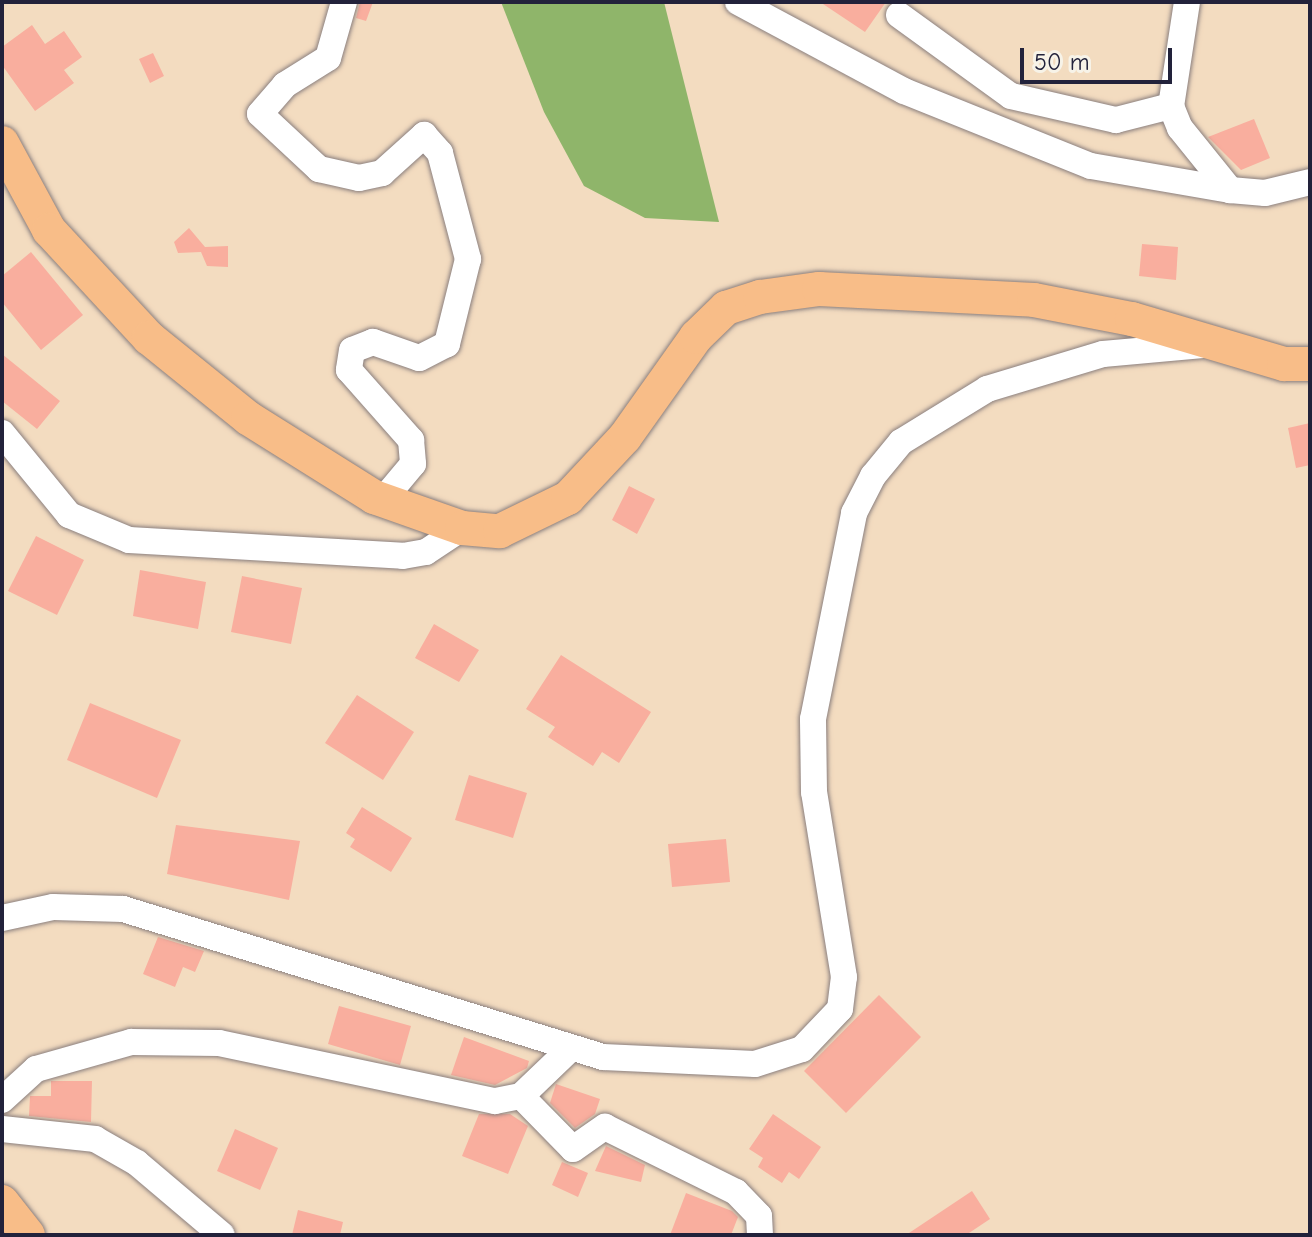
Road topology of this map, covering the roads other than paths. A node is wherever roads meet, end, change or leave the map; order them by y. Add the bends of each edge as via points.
1 (344, 2) edge
2 (738, 2) edge
3 (1187, 2) edge
4 (899, 15) dead end
5 (1171, 106) junction
6 (2, 143) edge
7 (1310, 182) edge
8 (1230, 190) junction
9 (1203, 345) junction
10 (1310, 364) edge
11 (2, 433) edge
12 (382, 501) junction
13 (462, 528) junction
14 (2, 918) edge
15 (569, 1050) junction
16 (521, 1096) junction
17 (2, 1100) edge
18 (2, 1129) edge
19 (2, 1202) edge
20 (28, 1235) edge
21 (222, 1235) edge
22 (760, 1235) edge

1 - 12 street via 328,58 285,85 260,114 319,169 359,178 382,173 424,135 440,153 468,259 447,344 419,358 373,342 352,350 349,370 411,440 413,464
2 - 8 street via 969,120 1091,166
3 - 5 street
4 - 5 street via 1011,96 1116,120
5 - 8 street via 1180,128
6 - 12 main road via 49,230 149,338 248,418
7 - 8 street via 1265,193
9 - 10 main road
9 - 13 main road via 1132,319 1034,300 819,289 760,297 726,308 696,337 625,437 568,498 500,531
9 - 15 street via 1088,357 987,389 901,442 873,476 854,513 813,719 814,792 844,977 840,1009 825,1028 802,1049 755,1064
11 - 13 street via 69,515 129,540 403,556 426,552
12 - 13 main road
14 - 15 street via 84,905 144,914
15 - 16 street
16 - 17 street via 495,1101 268,1051 169,1040 131,1042 36,1069
16 - 22 street via 573,1149 605,1127 736,1192 759,1216
18 - 21 street via 95,1139 137,1163
19 - 20 main road

